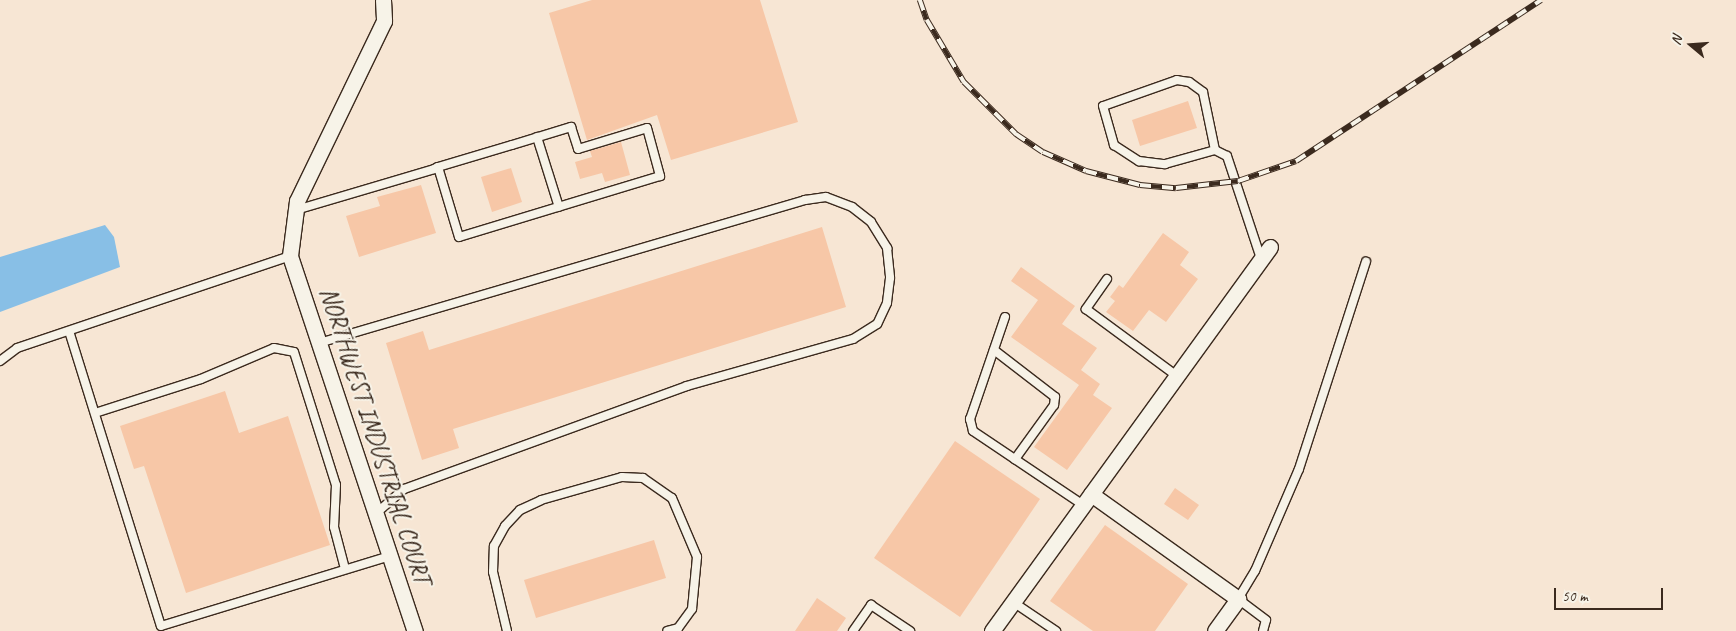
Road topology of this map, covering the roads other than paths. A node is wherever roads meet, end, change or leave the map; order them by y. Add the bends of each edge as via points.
1 (383, 0) edge
2 (537, 137) junction
3 (1215, 150) junction
4 (438, 167) junction
5 (559, 207) junction
6 (296, 210) junction
7 (1265, 253) joint
8 (290, 256) junction
9 (1366, 262) dead end
10 (1107, 279) dead end
11 (1005, 316) dead end
12 (69, 331) junction
13 (319, 343) junction
14 (994, 350) junction
15 (0, 361) edge
16 (1176, 376) junction
17 (95, 413) junction
18 (1014, 459) junction
19 (1087, 500) junction
20 (376, 513) junction
21 (390, 556) junction
22 (345, 570) junction
23 (1238, 599) junction
24 (1013, 602) junction
25 (415, 631) edge
26 (507, 631) edge
27 (667, 631) edge
28 (853, 631) edge
29 (910, 631) edge
30 (992, 631) edge
31 (1056, 631) edge
32 (1215, 631) edge
33 (1263, 631) edge

1 - 6 street, NORTHWEST INDUSTRIAL COURT via 384,21
2 - 4 lane
2 - 5 lane
2 - 5 lane via 571,127 578,149 647,128 660,176
3 - 3 lane via 1165,164 1139,161 1114,145 1103,106 1177,80 1189,82 1203,92
3 - 7 lane via 1227,156
4 - 5 lane via 459,237
4 - 6 lane
6 - 8 street, NORTHWEST INDUSTRIAL COURT
7 - 16 street
8 - 12 lane
8 - 13 street, NORTHWEST INDUSTRIAL COURT
9 - 23 lane via 1299,469 1255,571
10 - 16 lane via 1086,309
11 - 14 lane
12 - 15 lane via 17,348
12 - 17 lane
13 - 20 street, NORTHWEST INDUSTRIAL COURT
13 - 20 lane via 805,200 826,197 852,207 872,222 887,248 890,278 887,303 878,324 853,339 659,396 404,489
14 - 18 lane via 973,431
14 - 18 lane via 1055,397 1054,405
16 - 19 street
17 - 22 lane via 161,626
17 - 22 lane via 208,376 274,348 294,352 336,485 334,527
18 - 19 lane
19 - 23 street
19 - 24 street
20 - 21 street, NORTHWEST INDUSTRIAL COURT
21 - 22 lane
21 - 25 street, NORTHWEST INDUSTRIAL COURT
23 - 32 street
23 - 33 lane via 1266,620
24 - 30 street
24 - 31 lane
26 - 27 lane via 493,572 494,546 504,526 520,510 542,500 622,477 643,478 672,498 697,557 692,609 678,628
28 - 29 lane via 871,605

